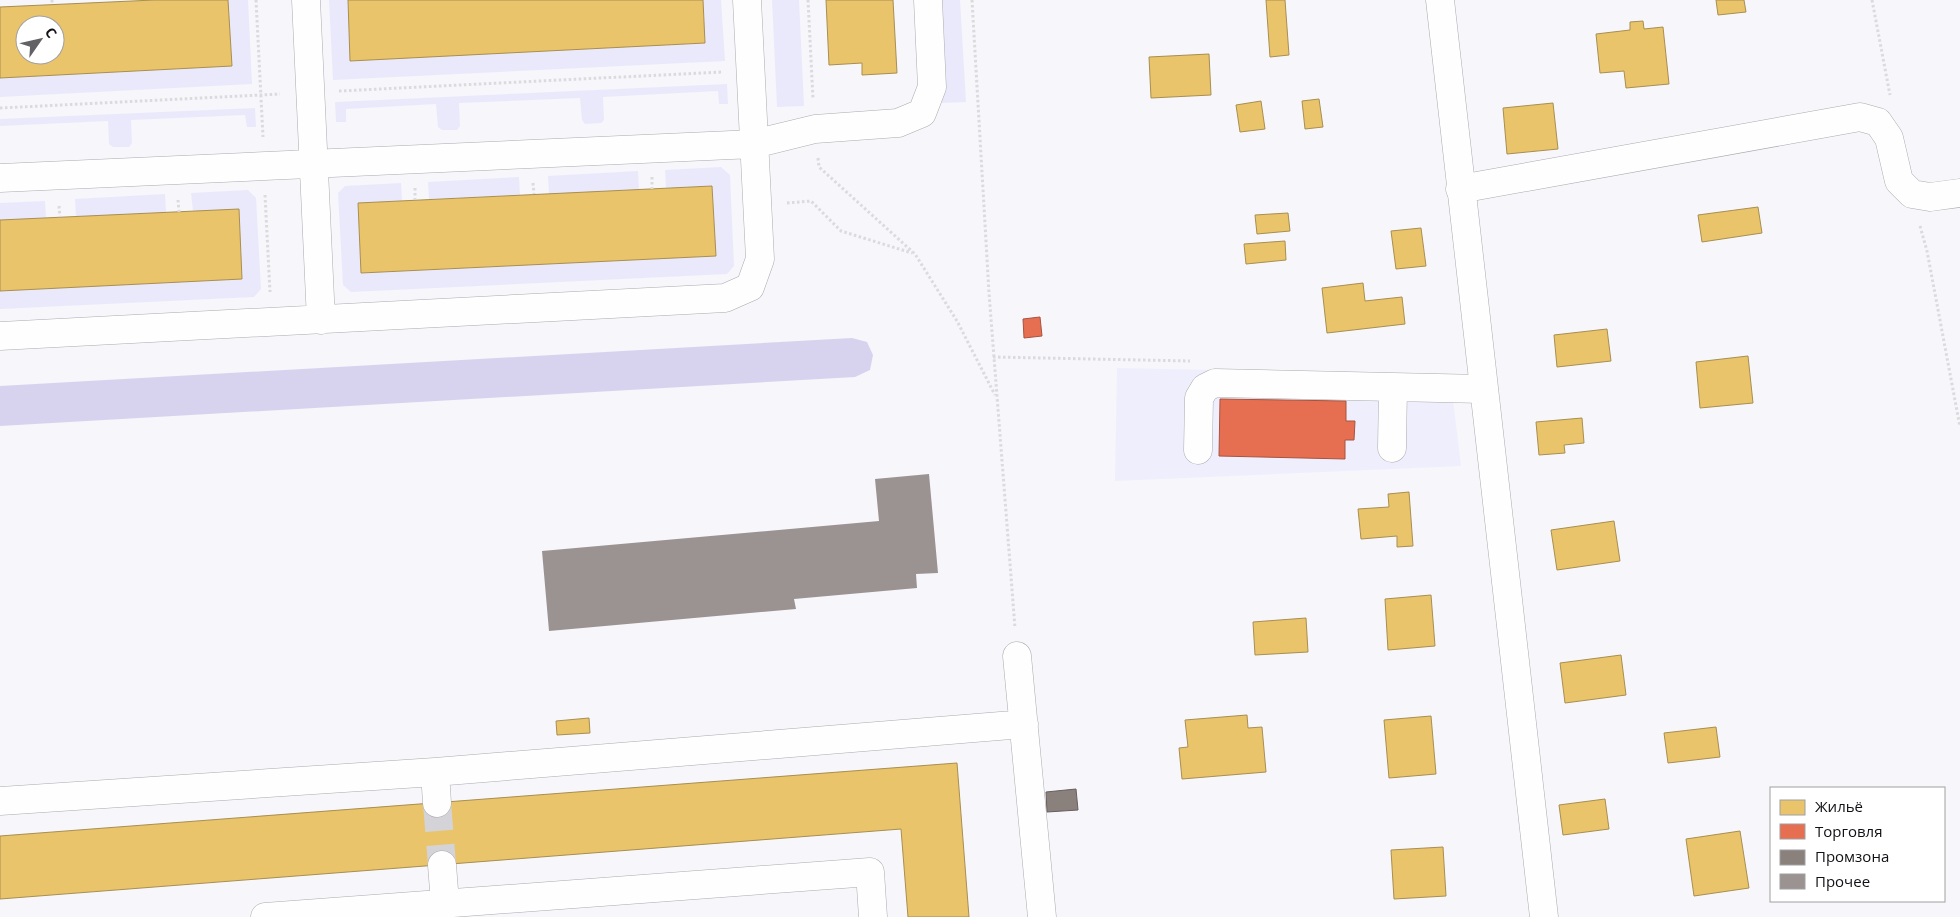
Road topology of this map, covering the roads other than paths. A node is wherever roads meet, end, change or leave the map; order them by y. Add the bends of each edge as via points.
1 (306, 0) edge
2 (747, 0) edge
3 (928, 0) edge
4 (1440, 0) edge
5 (754, 144) junction
6 (313, 164) junction
7 (0, 178) edge
8 (1460, 189) junction
9 (1960, 192) edge
10 (321, 320) junction
11 (0, 336) edge
12 (1393, 387) junction
13 (1483, 389) junction
14 (1392, 448) dead end
15 (1198, 450) dead end
16 (1017, 656) road end
17 (1024, 724) junction
18 (434, 772) junction
19 (0, 801) edge
20 (437, 803) tunnel mouth
21 (442, 865) tunnel mouth
22 (445, 904) junction
23 (265, 917) edge
24 (873, 917) edge
25 (1042, 917) edge
26 (1544, 917) edge

1 - 6 main road
2 - 5 main road
3 - 5 main road via 932,87 922,113 898,123 815,129
4 - 8 main road
5 - 6 main road
5 - 10 main road via 760,259 750,287 725,298
6 - 7 main road
6 - 10 main road
8 - 9 main road via 1860,117 1878,122 1890,138 1899,181 1912,194 1930,197
8 - 13 main road
10 - 11 main road
12 - 13 main road
12 - 14 main road
12 - 15 main road via 1215,383 1204,388 1199,398
13 - 26 main road
16 - 17 main road
17 - 18 main road
17 - 25 main road
18 - 19 main road
18 - 20 main road
21 - 22 main road
22 - 23 main road
22 - 24 main road via 870,872

